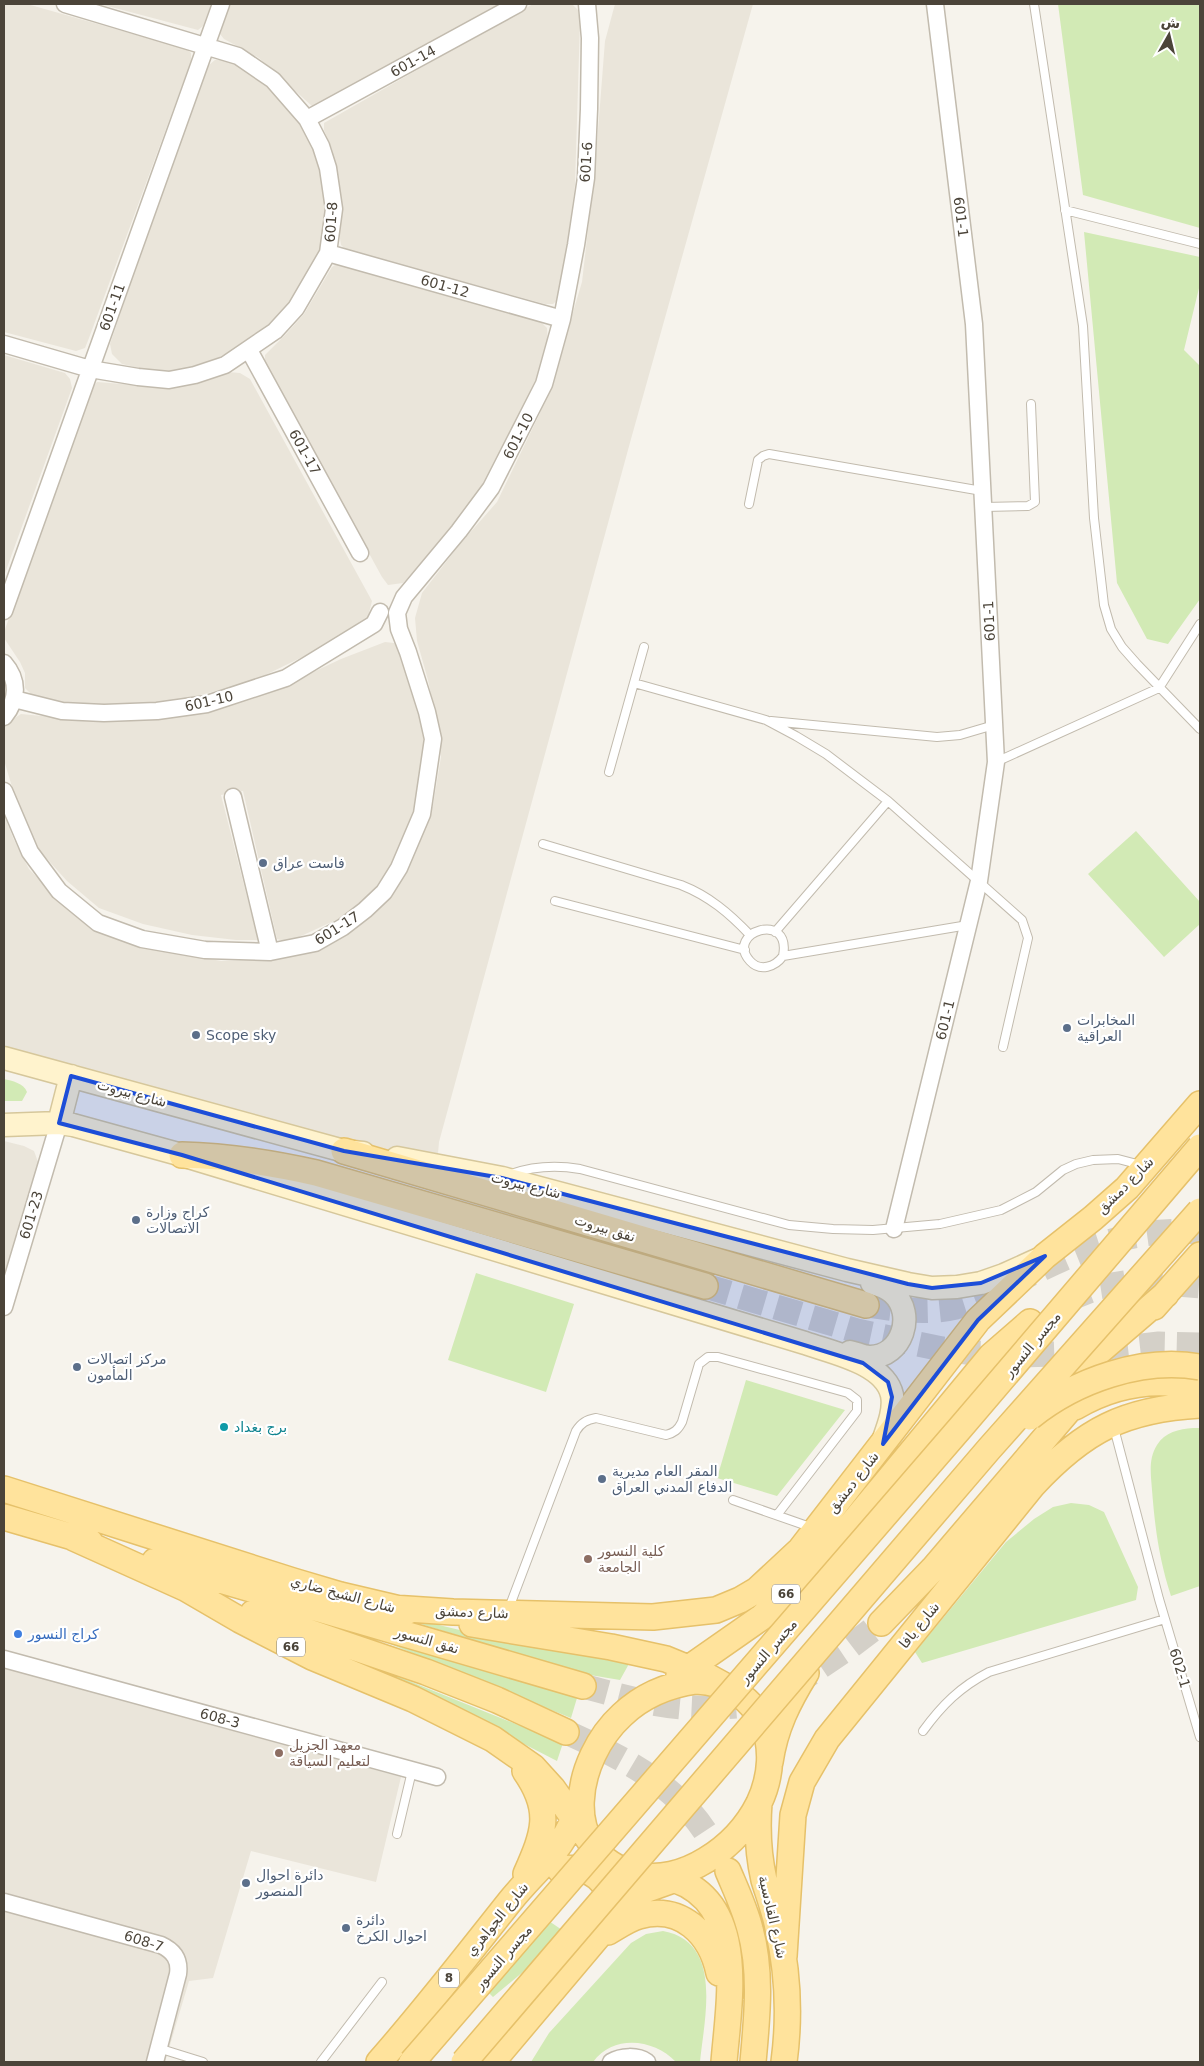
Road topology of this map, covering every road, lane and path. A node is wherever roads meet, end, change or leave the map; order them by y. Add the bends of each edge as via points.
1 (65, 4) edge
2 (221, 4) edge
3 (518, 4) edge
4 (587, 4) edge
5 (935, 4) edge
6 (1034, 4) edge
7 (207, 45) junction
8 (307, 118) junction
9 (1065, 210) junction
10 (1200, 244) edge
11 (328, 253) junction
12 (562, 319) junction
13 (4, 344) edge
14 (249, 350) junction
15 (90, 369) junction
16 (1031, 404) dead end
17 (983, 499) junction
18 (749, 504) dead end
19 (360, 553) dead end
20 (4, 611) edge
21 (380, 612) dead end
22 (397, 613) joint
23 (1200, 624) edge
24 (644, 647) dead end
25 (4, 663) edge
26 (634, 683) junction
27 (1159, 688) junction
28 (14, 699) junction
29 (4, 717) edge
30 (766, 720) junction
31 (994, 725) junction
32 (1200, 729) edge
33 (996, 762) junction
34 (609, 772) dead end
35 (4, 791) edge
36 (233, 797) dead end
37 (888, 802) junction
38 (543, 844) dead end
39 (979, 881) junction
40 (555, 901) dead end
41 (968, 925) junction
42 (775, 932) junction
43 (750, 935) junction
44 (745, 950) junction
45 (270, 952) junction
46 (783, 956) junction
47 (1003, 1047) dead end
48 (4, 1058) edge
49 (71, 1076) junction
50 (1200, 1104) edge
51 (59, 1123) junction
52 (4, 1125) edge
53 (1200, 1147) edge
54 (344, 1151) junction
55 (182, 1155) junction
56 (1145, 1167) junction
57 (502, 1178) junction
58 (1200, 1210) edge
59 (894, 1229) junction
60 (1200, 1255) edge
61 (1045, 1256) junction
62 (847, 1270) junction
63 (705, 1286) tunnel mouth
64 (1166, 1294) junction
65 (866, 1305) tunnel mouth
66 (4, 1307) edge
67 (1030, 1322) dead end
68 (805, 1343) junction
69 (1200, 1367) edge
70 (1200, 1388) edge
71 (1200, 1406) edge
72 (1067, 1412) junction
73 (1113, 1423) junction
74 (883, 1444) junction
75 (989, 1450) junction
76 (4, 1489) edge
77 (733, 1500) dead end
78 (777, 1515) junction
79 (4, 1517) edge
80 (74, 1538) junction
81 (818, 1547) junction
82 (185, 1588) junction
83 (778, 1589) junction
84 (271, 1594) joint
85 (392, 1608) junction
86 (716, 1610) junction
87 (507, 1613) junction
88 (1165, 1619) junction
89 (881, 1622) tunnel mouth
90 (743, 1630) junction
91 (611, 1647) junction
92 (4, 1659) edge
93 (690, 1668) junction
94 (583, 1686) tunnel mouth
95 (736, 1692) junction
96 (642, 1699) junction
97 (923, 1731) dead end
98 (566, 1732) tunnel mouth
99 (1200, 1737) edge
100 (511, 1751) junction
101 (770, 1762) junction
102 (412, 1770) junction
103 (437, 1777) dead end
104 (581, 1793) junction
105 (760, 1802) junction
106 (574, 1818) junction
107 (397, 1834) dead end
108 (590, 1840) junction
109 (728, 1871) tunnel mouth
110 (669, 1878) junction
111 (518, 1892) junction
112 (4, 1902) edge
113 (594, 1940) junction
114 (784, 1956) junction
115 (382, 1982) dead end
116 (727, 2022) junction
117 (157, 2055) edge
118 (204, 2062) edge
119 (322, 2062) edge
120 (379, 2062) edge
121 (412, 2062) edge
122 (464, 2062) edge
123 (492, 2062) edge
124 (611, 2062) edge
125 (647, 2062) edge
126 (724, 2062) edge
127 (753, 2062) edge
128 (784, 2062) edge

1 - 7 street, 601-8
2 - 7 street, 601-11
3 - 8 street, 601-14
4 - 12 street, 601-6 via 590,82 586,178
5 - 17 street, 601-1 via 974,324
6 - 9 lane
7 - 8 street, 601-8 via 238,56 273,80
7 - 15 street, 601-11
8 - 11 street, 601-8 via 321,146 332,189 333,228
9 - 10 lane
9 - 27 lane via 1083,326 1094,518 1104,605 1111,629 1122,646
11 - 12 street, 601-12
11 - 14 street, 601-8 via 296,308 275,331
12 - 22 street, 601-10 via 544,384 490,488 404,597
13 - 15 street, 601-8
14 - 15 street, 601-8 via 225,365 169,380
14 - 19 street, 601-17
15 - 20 street, 601-11
16 - 17 lane via 1035,502 1028,506
17 - 18 lane via 769,454 758,460
17 - 31 street, 601-1
21 - 28 street, 601-10 via 374,624 286,678 207,704 157,711 104,713 62,711
22 - 45 street, 601-17 via 398,629 414,669 433,739 422,814 399,868 384,892 365,910 315,943
23 - 27 lane
24 - 26 lane
25 - 28 street via 14,680
26 - 30 lane
26 - 34 lane
27 - 32 lane
27 - 33 lane
28 - 29 street
30 - 31 lane via 937,737 960,735
30 - 37 lane via 826,754
31 - 33 street, 601-1
33 - 39 street, 601-1
35 - 45 street, 601-17 via 30,852 59,891 98,923 142,939 196,948
36 - 45 street
37 - 39 lane
37 - 42 lane
38 - 43 lane via 696,891 723,908
39 - 41 street, 601-1
39 - 47 lane via 1022,920 1028,938
40 - 44 lane
41 - 46 lane
41 - 59 street, 601-1
42 - 43 lane via 762,929
42 - 46 lane via 783,942
43 - 44 lane
44 - 46 lane via 751,963 765,968
48 - 49 main road, شارع بيروت
49 - 51 main road
49 - 54 main road, شارع بيروت
50 - 56 main road, شارع دمشق
51 - 52 main road
51 - 55 main road
51 - 66 street, 601-23
53 - 121 main road, مجسر النسور, bridge
54 - 57 main road, شارع بيروت
54 - 65 main road, نفق بيروت
55 - 63 main road, نفق بيروت via 267,1162 316,1173
55 - 68 main road
56 - 59 lane via 1104,1158 1076,1164 1023,1200 1001,1210 940,1224
56 - 61 main road, شارع دمشق via 1127,1188
57 - 59 lane via 533,1168 565,1167 789,1225
57 - 62 main road, شارع بيروت
58 - 75 main road, bridge
60 - 64 main road
61 - 62 main road, شارع بيروت via 1004,1275 957,1287 932,1288
61 - 74 main road, شارع دمشق via 978,1320
62 - 68 main road via 893,1292 901,1302 905,1320 901,1338 893,1348 869,1357 831,1346
64 - 72 main road
64 - 101 main road via 1082,1366 1013,1437 808,1670 782,1717
67 - 81 main road via 991,1356
68 - 74 main road via 863,1363 888,1382 891,1412
69 - 75 main road, bridge via 1138,1368 1084,1384 1035,1413
70 - 72 main road via 1162,1382 1137,1384 1114,1389
71 - 73 main road, شارع يافا via 1171,1407
72 - 89 main road via 933,1569
73 - 88 lane, 602-1
73 - 114 main road, شارع يافا via 1083,1439 1056,1460 1033,1485 827,1739 813,1761 802,1782 793,1814
74 - 81 main road, شارع دمشق
75 - 122 main road, bridge
76 - 85 main road, شارع الشيخ ضاري via 302,1584
77 - 78 lane
78 - 81 lane
78 - 87 lane via 857,1411 857,1400 848,1393 708,1357 699,1364 682,1422 673,1434 596,1418 580,1425
79 - 80 main road, شارع الشيخ ضاري / 66
80 - 82 main road, شارع الشيخ ضاري / 66
80 - 84 main road, شارع الشيخ ضاري / 66
81 - 83 main road via 794,1581
81 - 86 main road, شارع دمشق via 757,1590
81 - 90 main road, 66 via 762,1616
82 - 98 main road via 426,1672
82 - 100 main road, شارع الشيخ ضاري / 66 via 312,1657 413,1699
83 - 86 main road via 741,1605
83 - 90 main road via 764,1610
84 - 94 main road, نفق النسور
85 - 87 main road, شارع دمشق
85 - 91 main road, شارع الشيخ ضاري
86 - 87 main road, شارع دمشق via 653,1617
88 - 97 lane via 989,1672 950,1698
88 - 99 lane, 602-1
90 - 91 main road via 705,1650 683,1652
90 - 93 main road, 66
91 - 93 main road, شارع الشيخ ضاري via 666,1659
92 - 102 street, 608-3
93 - 95 main road, شارع الشيخ ضاري
93 - 96 main road, 66
95 - 96 main road via 713,1683 696,1681 664,1688
95 - 101 main road via 761,1718 769,1741
96 - 104 main road, شارع الجواهري via 604,1734 589,1762
100 - 106 main road, شارع الشيخ ضاري / 66 via 554,1788
100 - 111 main road via 532,1780 544,1816 538,1845
101 - 105 main road
102 - 103 street, 608-3
102 - 107 lane
104 - 106 main road, شارع الجواهري / 8
104 - 108 main road via 582,1817
105 - 110 main road via 738,1834 719,1852
105 - 114 main road, شارع القادسية via 760,1859
106 - 108 main road, شارع الشيخ ضاري / 66
106 - 111 main road, شارع الجواهري / 8 via 555,1852
108 - 110 main road, شارع الشيخ ضاري via 605,1859 620,1869 638,1875
109 - 127 main road via 755,1953 758,1982
110 - 113 main road via 627,1902
110 - 116 main road via 702,1896 718,1919 725,1938 731,1980
111 - 113 main road via 554,1870 585,1870 599,1878 607,1888 610,1900 609,1912
111 - 120 main road, شارع الجواهري / 8
112 - 117 street, 608-7 via 161,1945 172,1951 178,1962 178,1974
113 - 116 main road via 638,1916 662,1914 683,1920 700,1932 713,1950
113 - 123 main road
114 - 128 main road, شارع القادسية via 788,2016
115 - 119 lane
116 - 126 main road
117 - 118 lane
124 - 125 street via 630,2057

